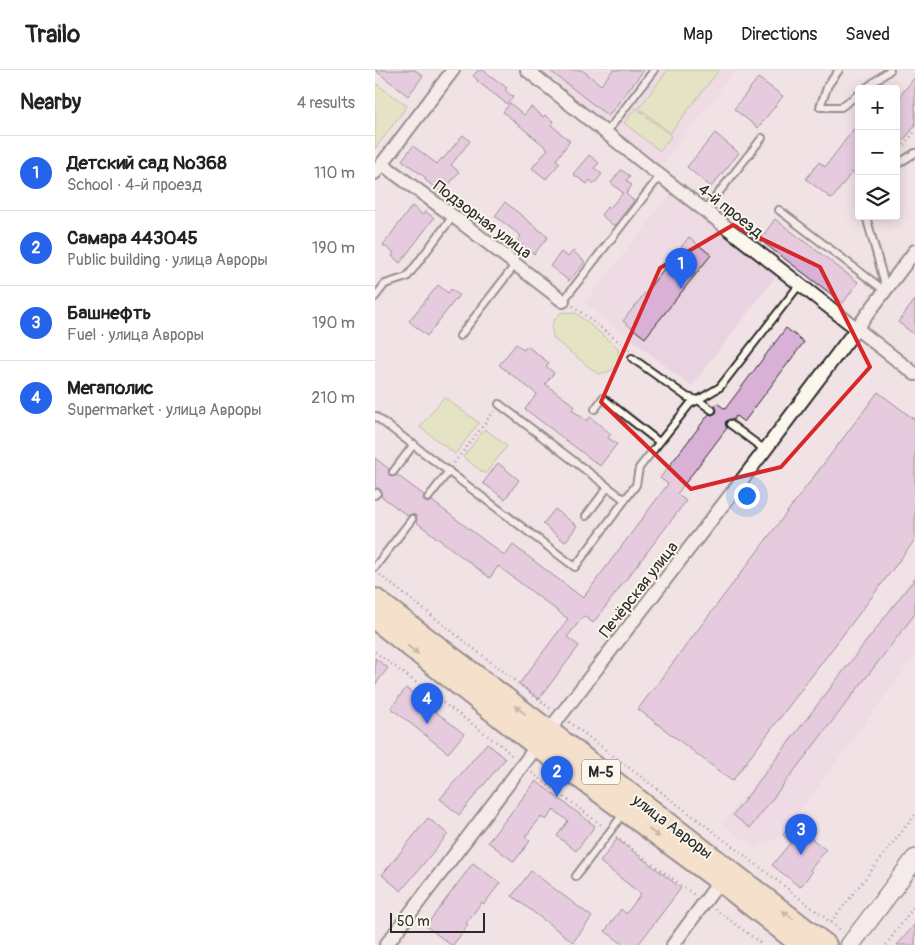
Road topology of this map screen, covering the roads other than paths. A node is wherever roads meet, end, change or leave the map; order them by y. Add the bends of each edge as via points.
1 (453, 70) edge
2 (527, 70) edge
3 (654, 70) edge
4 (839, 70) edge
5 (890, 70) edge
6 (870, 85) edge
7 (855, 97) edge
8 (606, 132) junction
9 (762, 138) dead end
10 (915, 153) edge
11 (900, 162) edge
12 (379, 168) edge
13 (660, 176) junction
14 (705, 210) junction
15 (779, 210) dead end
16 (453, 216) junction
17 (867, 220) edge
18 (915, 251) edge
19 (515, 264) junction
20 (800, 284) junction
21 (886, 290) junction
22 (375, 297) edge
23 (563, 301) joint
24 (857, 328) junction
25 (460, 336) dead end
26 (632, 358) road end
27 (915, 374) edge
28 (698, 400) junction
29 (499, 404) road end
30 (595, 408) dead end
31 (711, 410) dead end
32 (375, 416) edge
33 (730, 424) dead end
34 (659, 442) junction
35 (413, 444) junction
36 (765, 450) junction
37 (449, 471) junction
38 (393, 472) dead end
39 (608, 487) junction
40 (428, 498) dead end
41 (625, 500) junction
42 (586, 516) dead end
43 (412, 519) dead end
44 (375, 569) edge
45 (375, 599) edge
46 (375, 619) edge
47 (549, 731) junction
48 (625, 812) junction
49 (915, 858) edge
50 (576, 876) dead end
51 (720, 882) junction
52 (851, 943) edge
53 (385, 945) edge
54 (673, 945) edge
55 (801, 945) edge
56 (826, 945) edge

1 - 12 street
2 - 8 street, 4-й проезд
3 - 8 lane
4 - 7 lane via 828,85 820,108 841,107
5 - 6 lane
8 - 13 street, 4-й проезд
9 - 14 lane
10 - 11 lane
12 - 16 street, Подзорная улица
13 - 14 street, 4-й проезд
13 - 23 lane
14 - 20 street, 4-й проезд
15 - 21 lane
16 - 19 street, Подзорная улица
16 - 22 lane via 407,277 385,284
17 - 21 lane
18 - 21 street, Печёрская улица
19 - 23 street, Подзорная улица
19 - 25 lane
20 - 24 street, 4-й проезд
20 - 28 lane via 720,387
21 - 24 street, Печёрская улица
24 - 27 street, 4-й проезд
24 - 36 street, Печёрская улица
26 - 28 lane via 687,397
28 - 31 lane
28 - 34 lane via 690,404
29 - 39 lane
30 - 34 lane via 603,398
32 - 35 lane
33 - 36 lane
34 - 41 lane via 639,468 636,485
35 - 37 lane
35 - 38 lane
36 - 47 street, Печёрская улица
37 - 40 lane
37 - 41 lane via 575,567
39 - 41 lane
39 - 42 lane
43 - 44 lane
47 -> 45 main road, улица Авроры / М-5
46 -> 47 main road, улица Авроры / М-5
47 - 48 main road, улица Авроры / М-5
47 - 53 street, Печёрская улица
56 -> 47 main road, улица Авроры / М-5
48 - 50 lane
48 -> 51 main road, улица Авроры / М-5
49 - 52 main road
51 - 54 street
51 - 55 main road, улица Авроры / М-5

